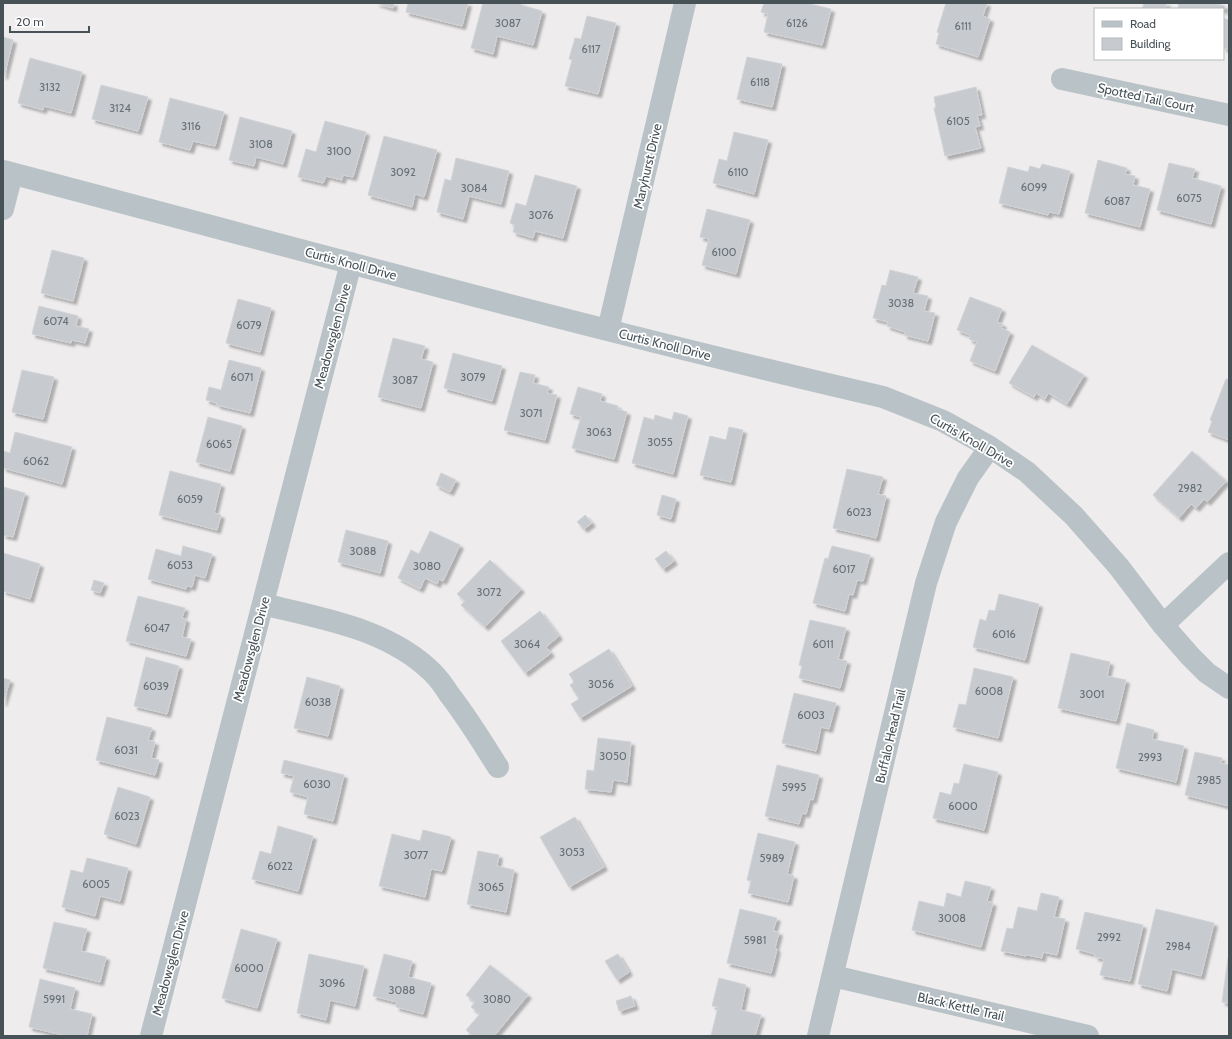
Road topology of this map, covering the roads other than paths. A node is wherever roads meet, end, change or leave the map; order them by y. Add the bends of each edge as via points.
1 (685, 3) edge
2 (1062, 79) dead end
3 (1229, 115) edge
4 (8, 172) edge
5 (3, 209) edge
6 (351, 263) junction
7 (608, 330) junction
8 (990, 447) junction
9 (1229, 563) edge
10 (263, 604) junction
11 (1163, 625) junction
12 (1229, 688) edge
13 (498, 767) dead end
14 (833, 976) junction
15 (151, 1036) edge
16 (818, 1036) edge
17 (1088, 1036) edge

1 - 7 street, Maryhurst Drive
2 - 3 street, Spotted Tail Court
4 - 5 street
4 - 6 street, Curtis Knoll Drive
6 - 7 street, Curtis Knoll Drive
6 - 10 street, Meadowsglen Drive
7 - 8 street, Curtis Knoll Drive via 883,397 943,421
8 - 11 street, Curtis Knoll Drive via 1026,472 1074,516 1119,567
8 - 14 street, Buffalo Head Trail via 968,478 955,503 932,563
9 - 11 street
10 - 13 street via 356,628 384,638 418,659 438,678
10 - 15 street, Meadowsglen Drive
11 - 12 street, Curtis Knoll Drive via 1207,673
14 - 16 street, Buffalo Head Trail
14 - 17 street, Black Kettle Trail

